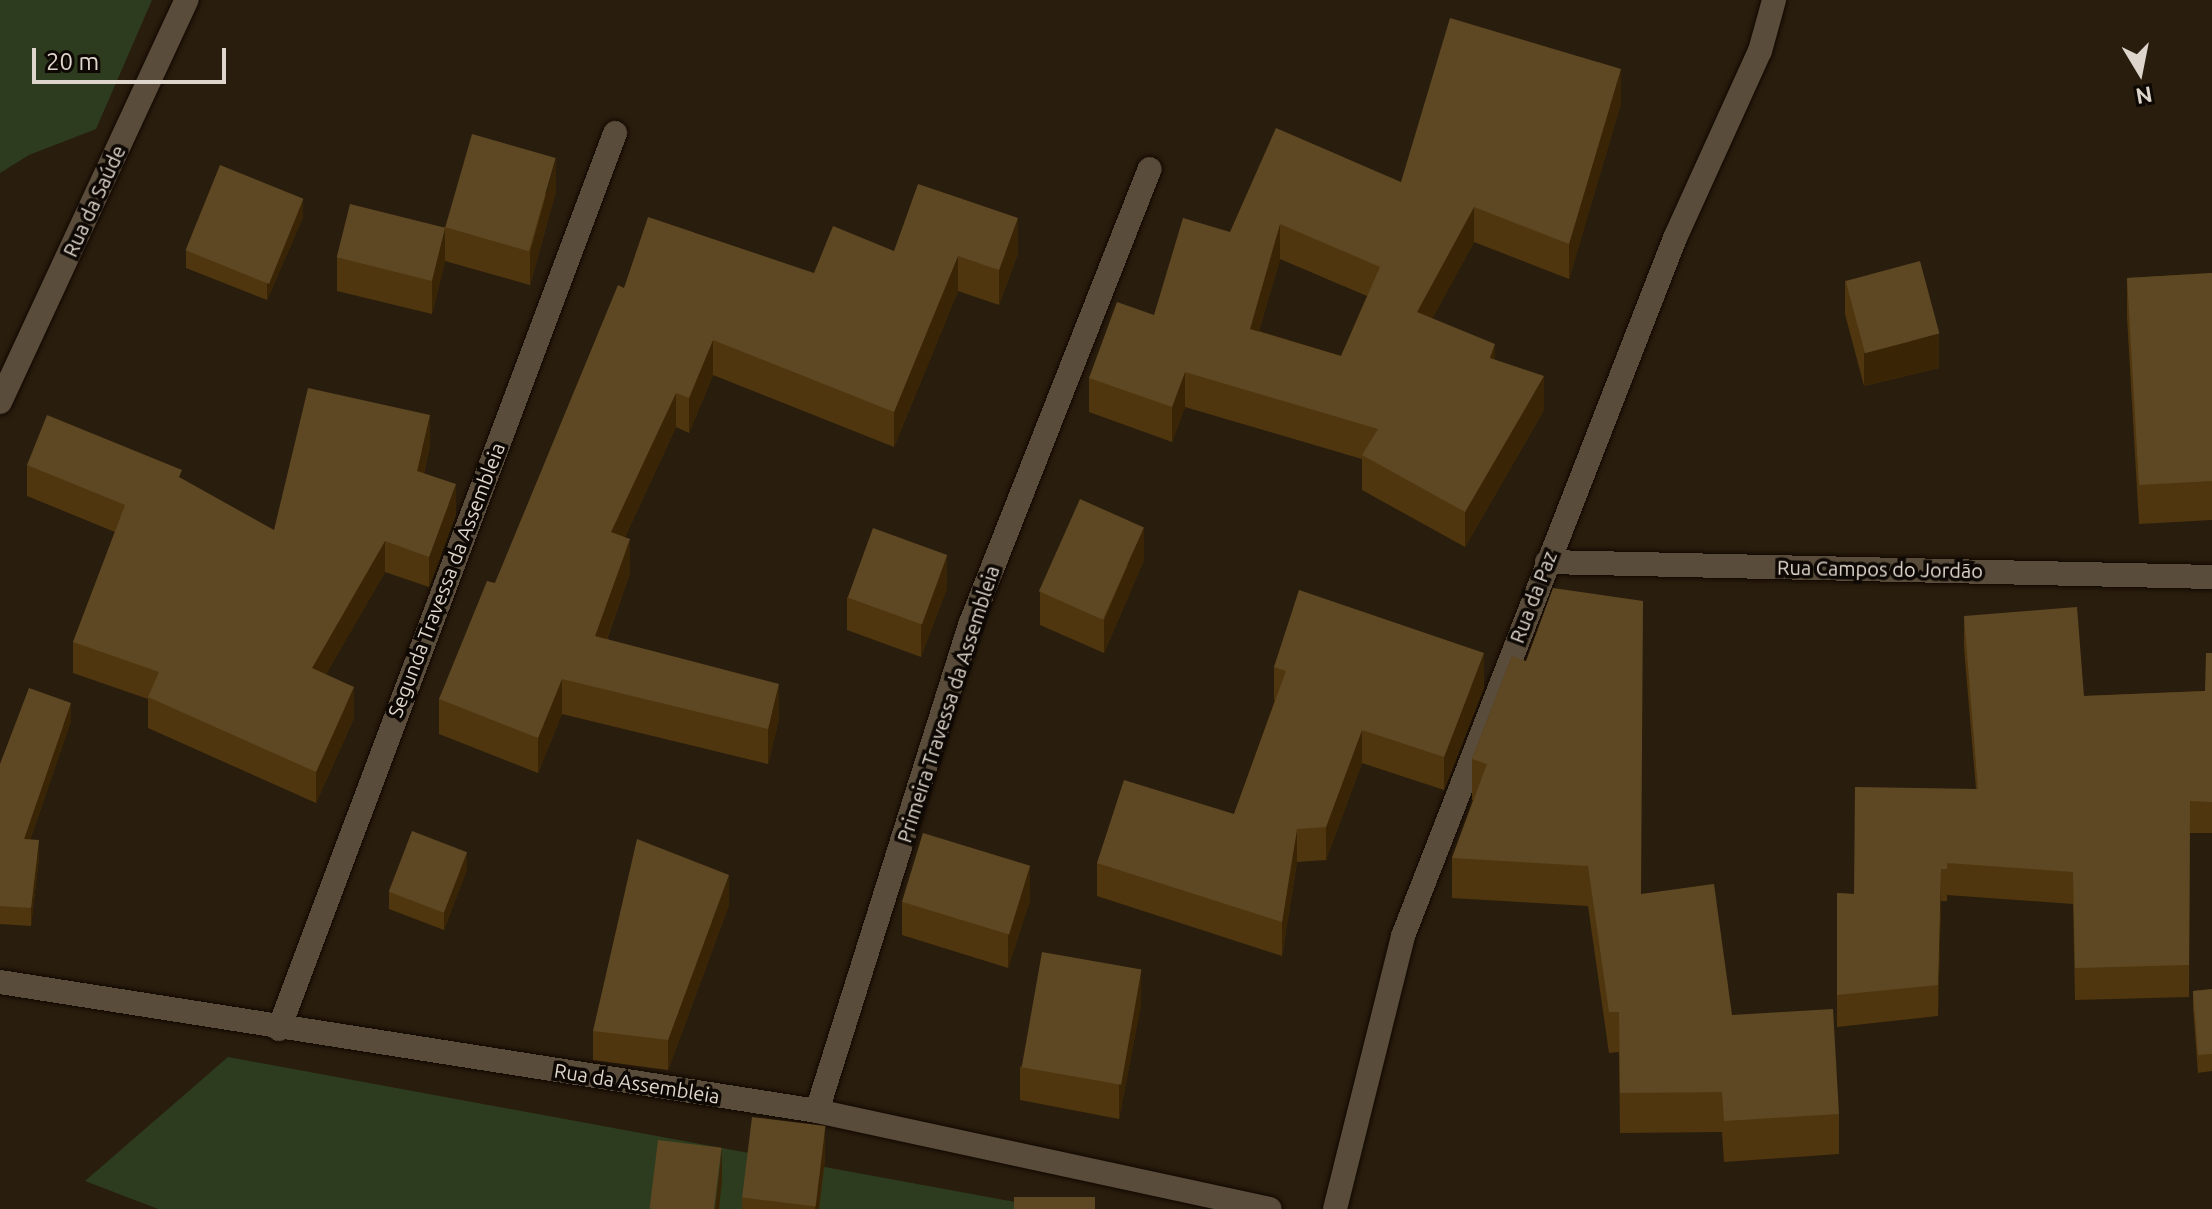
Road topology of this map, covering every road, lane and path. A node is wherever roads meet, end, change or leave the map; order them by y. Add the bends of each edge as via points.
1 (187, 0) edge
2 (1774, 0) edge
3 (615, 133) dead end
4 (1150, 169) dead end
5 (0, 402) edge
6 (1547, 562) junction
7 (2212, 577) edge
8 (0, 982) edge
9 (279, 1029) junction
10 (817, 1111) junction
11 (1270, 1209) edge
12 (1335, 1209) edge

1 - 5 street, Rua da Saúde
2 - 6 street, Rua da Paz via 1760,51 1675,238
3 - 9 street, Segunda Travessa da Assembleia
4 - 10 street, Primeira Travessa da Assembleia via 970,625
6 - 7 street, Rua Campos do Jordão
6 - 12 street, Rua da Paz via 1403,936
8 - 9 street, Rua da Assembleia
9 - 10 street, Rua da Assembleia
10 - 11 street, Rua da Assembleia

